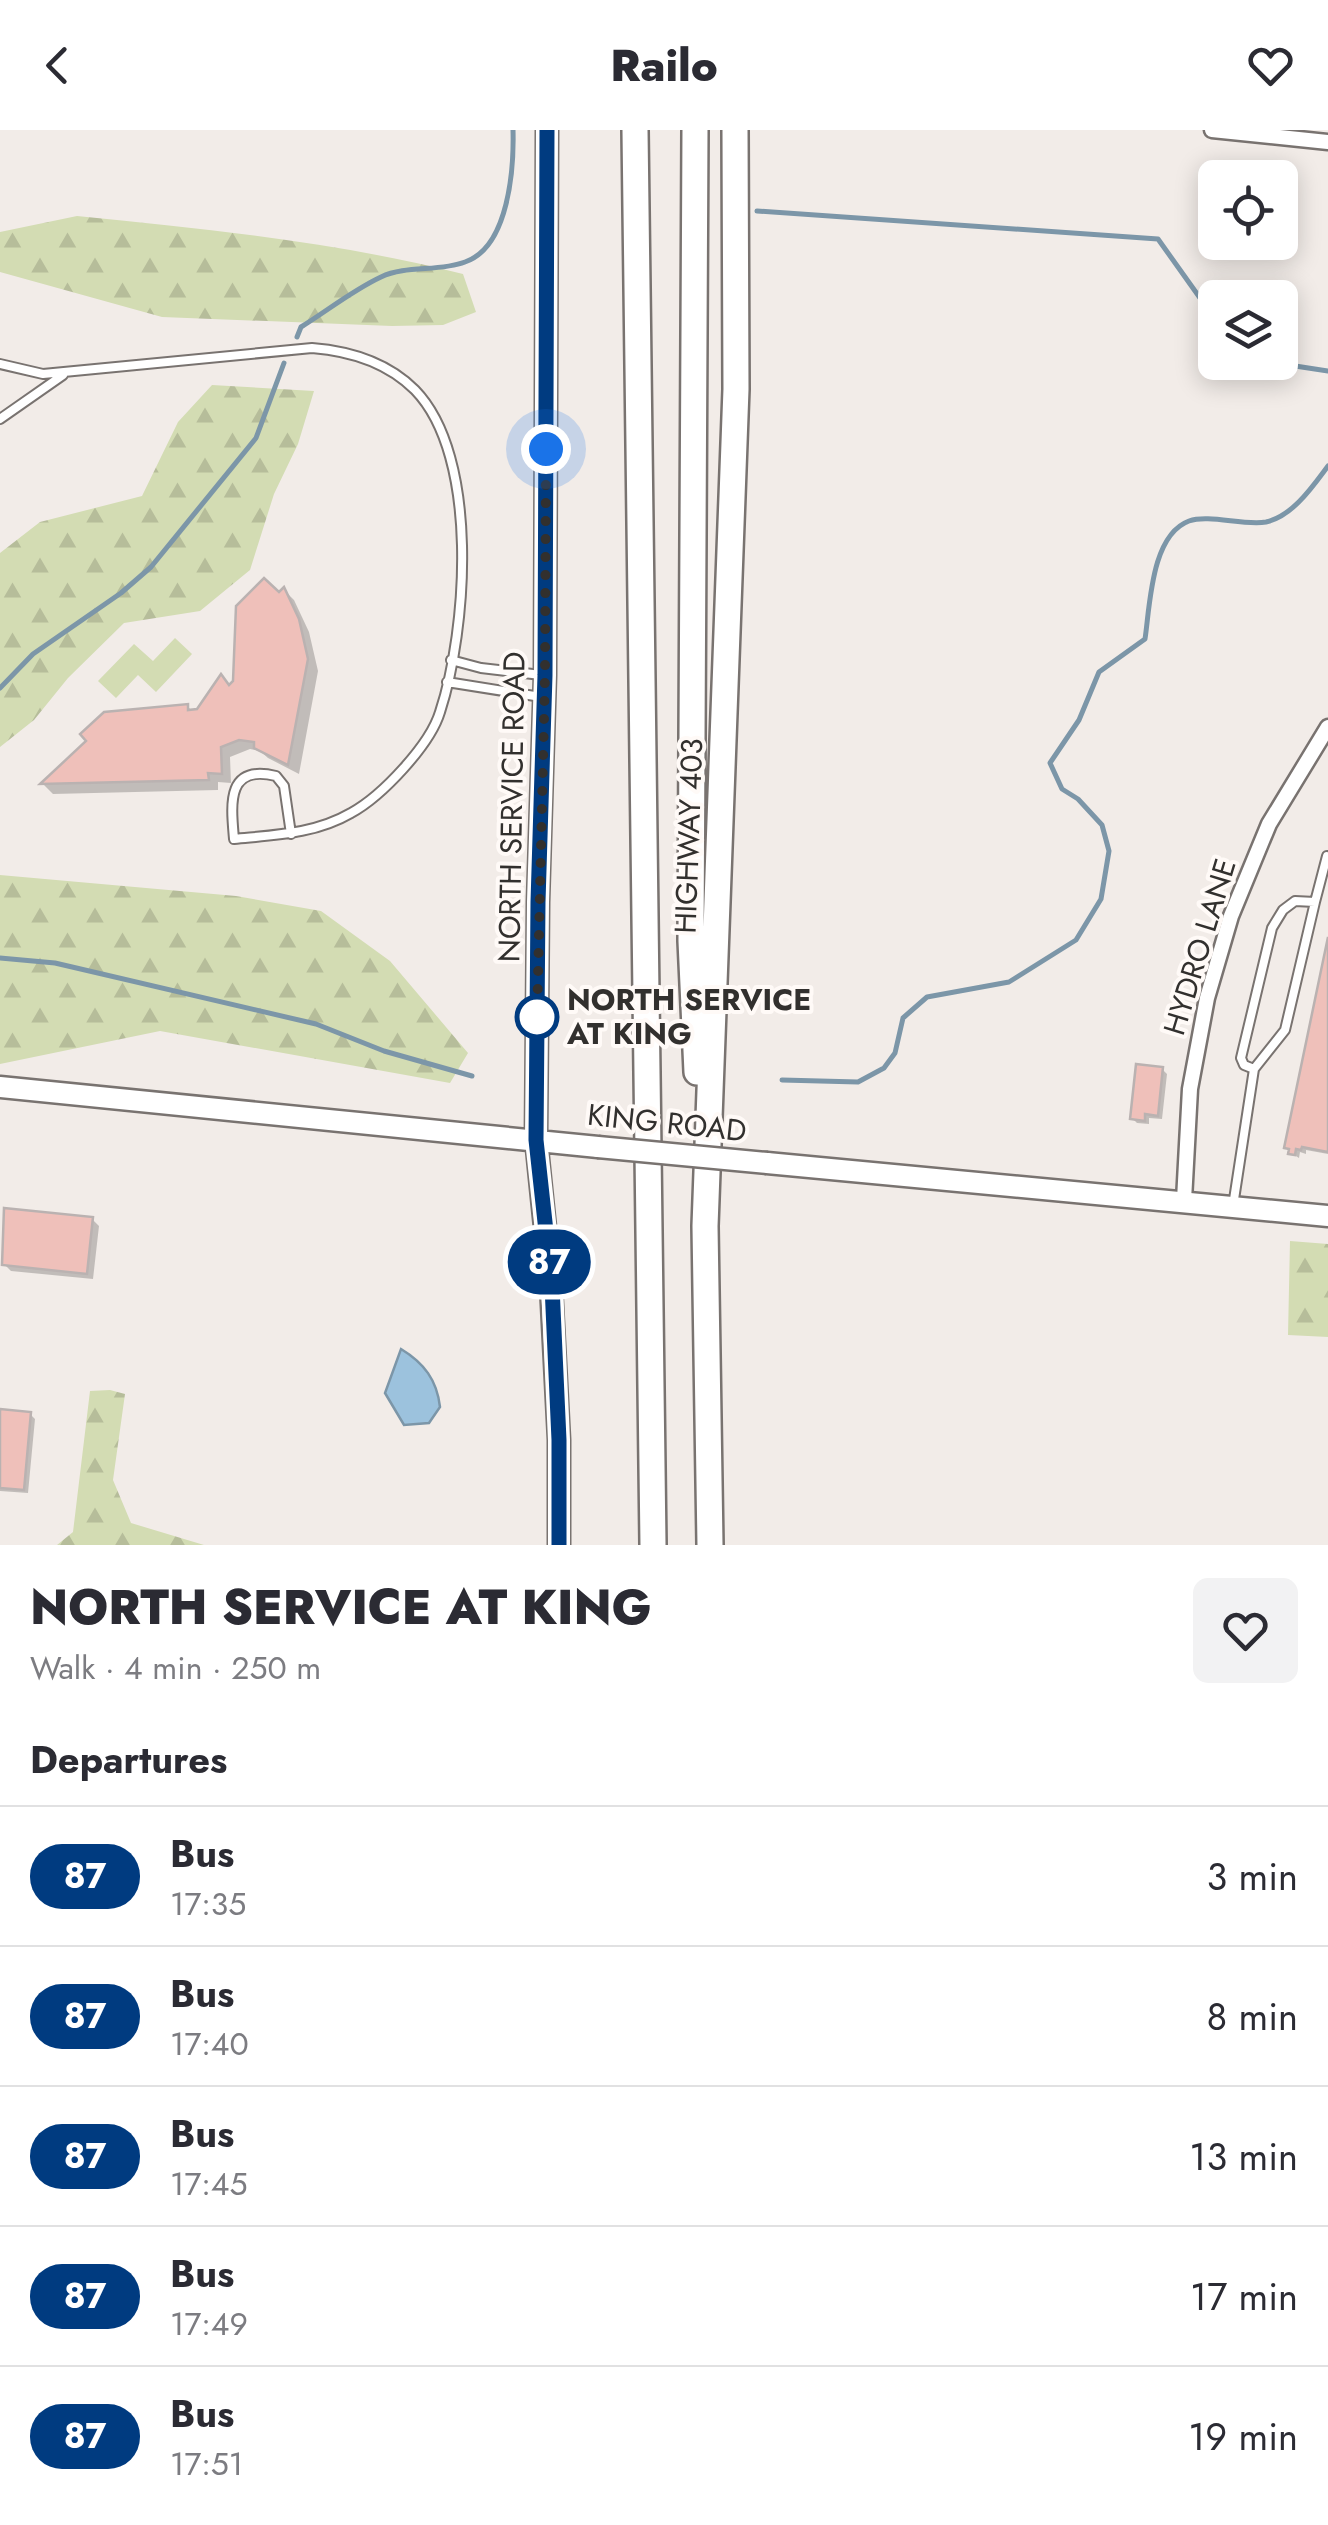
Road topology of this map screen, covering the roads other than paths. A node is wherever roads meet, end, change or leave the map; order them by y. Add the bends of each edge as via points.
1 (547, 130) edge
2 (635, 130) edge
3 (695, 130) edge
4 (735, 130) edge
5 (1212, 130) edge
6 (1328, 142) edge
7 (0, 364) edge
8 (66, 372) junction
9 (0, 419) edge
10 (451, 660) junction
11 (545, 675) junction
12 (447, 682) junction
13 (544, 697) junction
14 (1328, 727) edge
15 (292, 834) junction
16 (1327, 856) edge
17 (1315, 902) junction
18 (1254, 1069) junction
19 (0, 1087) edge
20 (536, 1140) junction
21 (1184, 1200) junction
22 (1233, 1206) junction
23 (1328, 1216) edge
24 (705, 1226) junction
25 (559, 1545) edge
26 (654, 1545) edge
27 (710, 1545) edge

1 - 11 street, NORTH SERVICE ROAD
2 - 26 highway, HIGHWAY 403
3 - 24 highway via 691,941
4 - 24 highway, HIGHWAY 403 via 736,409
5 - 6 street
7 - 8 lane
8 - 9 lane
8 - 10 lane via 312,348 344,350 390,371 432,411 458,494 463,573
10 - 11 lane
10 - 12 lane
11 - 13 street, NORTH SERVICE ROAD
12 - 13 lane
12 - 15 lane via 440,715 402,772 352,813
13 - 20 street, NORTH SERVICE ROAD
14 - 21 street, HYDRO LANE via 1268,824 1231,916 1190,1089
15 - 15 lane via 284,786 276,776 243,778 231,801 234,838
16 - 17 lane
17 - 18 lane via 1285,1030
17 - 18 lane via 1294,901 1272,928 1240,1058
18 - 22 lane
19 - 20 street, KING ROAD
20 - 21 street, KING ROAD, bridge
20 - 25 street, NORTH SERVICE ROAD via 552,1286
21 - 22 street, KING ROAD
22 - 23 street, KING ROAD
24 - 27 highway, HIGHWAY 403

